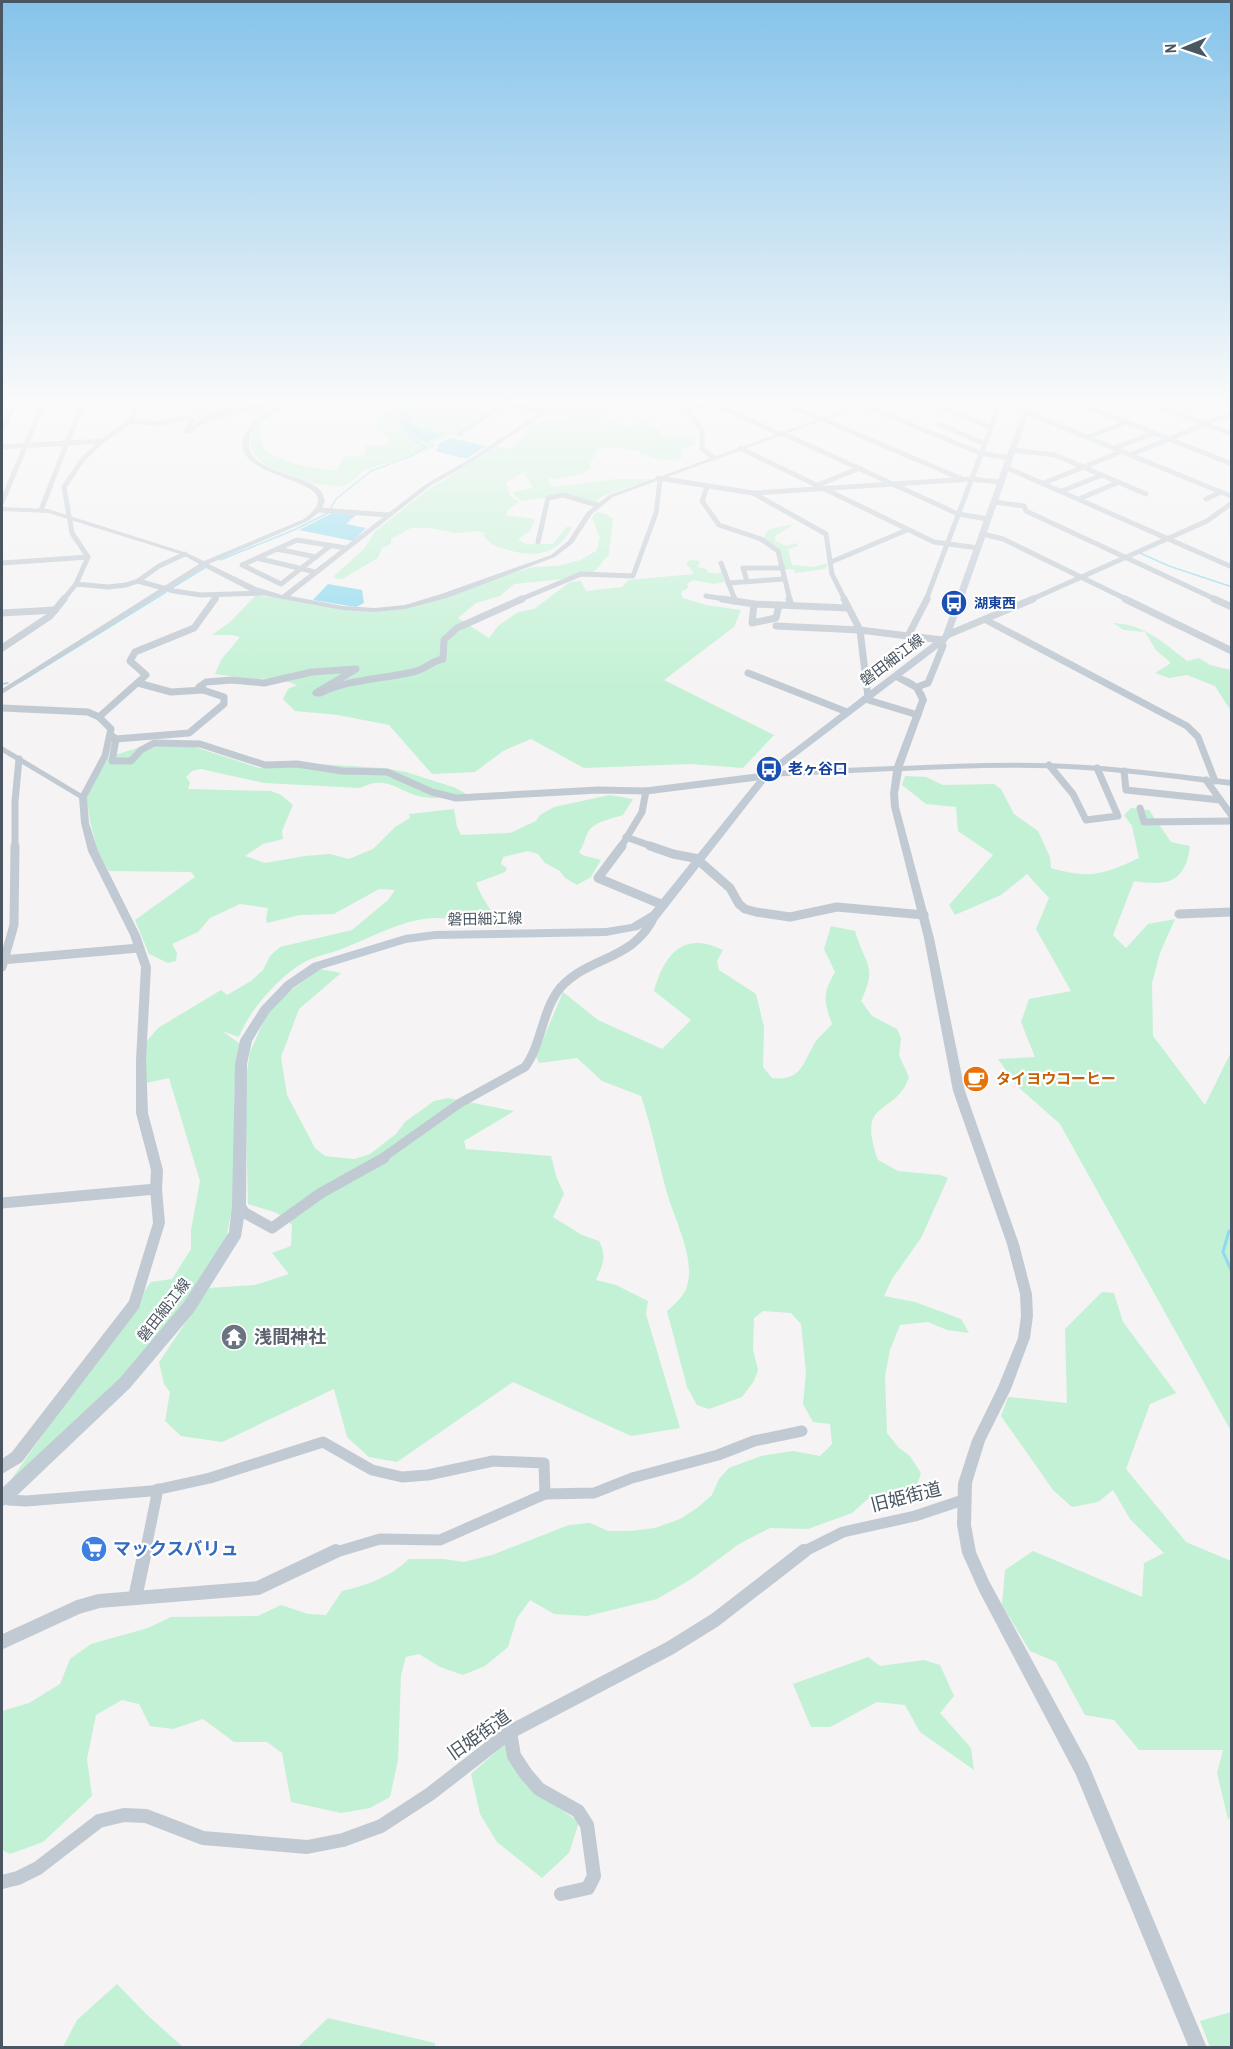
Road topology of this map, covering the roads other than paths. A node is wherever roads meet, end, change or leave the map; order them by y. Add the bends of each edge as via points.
1 (45, 500) edge
2 (66, 500) edge
3 (321, 500) edge
4 (409, 500) edge
5 (548, 500) edge
6 (580, 500) edge
7 (605, 500) edge
8 (658, 500) edge
9 (702, 500) edge
10 (765, 500) edge
11 (843, 500) edge
12 (926, 500) edge
13 (962, 500) edge
14 (1080, 500) edge
15 (994, 502) joint
16 (1232, 503) edge
17 (597, 504) junction
18 (2, 509) edge
19 (41, 510) junction
20 (319, 510) junction
21 (958, 514) junction
22 (389, 515) junction
23 (68, 516) junction
24 (988, 519) junction
25 (908, 530) junction
26 (983, 534) junction
27 (1167, 538) junction
28 (538, 542) dead end
29 (948, 543) junction
30 (330, 546) junction
31 (346, 548) junction
32 (978, 548) junction
33 (277, 549) junction
34 (185, 554) junction
35 (88, 557) junction
36 (316, 557) junction
37 (1125, 557) junction
38 (257, 558) junction
39 (831, 562) junction
40 (2, 563) edge
41 (205, 563) junction
42 (721, 563) dead end
43 (1232, 567) edge
44 (783, 568) junction
45 (300, 569) junction
46 (315, 572) junction
47 (1080, 577) junction
48 (784, 579) junction
49 (138, 581) junction
50 (747, 581) junction
51 (728, 583) junction
52 (76, 584) junction
53 (165, 588) junction
54 (264, 593) junction
55 (217, 596) junction
56 (706, 596) dead end
57 (284, 597) junction
58 (735, 601) junction
59 (754, 604) junction
60 (779, 605) junction
61 (790, 605) junction
62 (1232, 607) edge
63 (848, 608) junction
64 (55, 610) junction
65 (3, 613) edge
66 (986, 620) junction
67 (2, 621) edge
68 (776, 626) dead end
69 (860, 630) junction
70 (908, 636) junction
71 (944, 640) junction
72 (2, 648) edge
73 (1232, 651) edge
74 (748, 673) dead end
75 (897, 677) junction
76 (138, 683) junction
77 (917, 687) junction
78 (204, 690) junction
79 (2, 692) edge
80 (866, 698) junction
81 (2, 708) edge
82 (847, 712) junction
83 (918, 715) junction
84 (99, 717) junction
85 (114, 737) junction
86 (2, 749) edge
87 (19, 759) junction
88 (1049, 765) junction
89 (898, 767) junction
90 (1097, 768) junction
91 (1124, 771) junction
92 (766, 775) junction
93 (1210, 781) junction
94 (1232, 783) edge
95 (646, 791) junction
96 (83, 797) junction
97 (1220, 800) junction
98 (1140, 808) dead end
99 (1232, 816) edge
100 (1232, 821) edge
101 (626, 837) junction
102 (698, 860) junction
103 (663, 905) junction
104 (1232, 912) edge
105 (1179, 914) dead end
106 (655, 915) junction
107 (924, 915) junction
108 (139, 948) junction
109 (2, 962) edge
110 (156, 1189) junction
111 (2, 1203) edge
112 (239, 1205) junction
113 (802, 1431) dead end
114 (2, 1467) edge
115 (158, 1490) junction
116 (545, 1494) junction
117 (3, 1496) edge
118 (963, 1500) junction
119 (135, 1598) junction
120 (2, 1642) edge
121 (510, 1732) junction
122 (2, 1883) edge
123 (561, 1894) dead end
124 (1198, 2048) edge

1 - 19 street
2 - 23 street
3 - 20 street
4 - 22 street
5 - 28 street
6 - 17 street
7 - 17 street
8 - 78 street via 633,576 586,574 559,582 458,628 444,640 443,659 432,661 417,672 388,675 320,693 316,693 356,669 312,672 257,684 237,680 206,682 199,687
9 - 44 street via 719,525 761,539 778,551
10 - 39 street via 826,534
11 - 25 street
12 - 21 street
13 - 21 street
14 - 27 street
15 - 24 main road, 磐田細江線
15 - 37 street via 1024,507
16 - 27 street via 1207,521
17 - 57 street via 560,553 444,596 405,607 375,610
18 - 19 street
19 - 23 street
20 - 22 street
20 - 41 street via 297,524
21 - 24 street
21 - 29 street
22 - 31 street
23 - 34 street
23 - 35 street via 72,533
24 - 26 main road, 磐田細江線
25 - 29 street via 934,542
25 - 39 street
26 - 32 main road, 磐田細江線
26 - 47 street via 1003,539
27 - 37 street
27 - 43 street
29 - 32 street
29 - 70 street
30 - 31 street
30 - 33 street via 297,540
30 - 36 street
31 - 46 street
32 - 71 main road, 磐田細江線
33 - 36 street
33 - 38 street
34 - 41 street
34 - 49 street
35 - 40 street
35 - 52 street
36 - 45 street
37 - 47 street
37 - 62 street
38 - 45 street
38 - 45 street via 242,565 280,584
39 - 63 street via 832,574
41 - 53 street
41 - 54 street
42 - 51 street
44 - 48 street
44 - 50 street via 743,568
45 - 46 street
46 - 57 street
47 - 66 street
47 - 73 street
48 - 50 street
48 - 61 street
49 - 52 street via 117,586
49 - 53 street
50 - 51 street
51 - 58 street
52 - 64 street
53 - 55 street
53 - 79 street
54 - 55 street
54 - 57 street
55 - 76 street via 194,628 135,652 130,662 146,675
56 - 58 street
58 - 59 street
59 - 60 street
59 - 60 street via 752,623 776,618
60 - 61 street
61 - 63 street
63 - 69 street
64 - 65 street
64 - 72 street
65 - 67 street
66 - 71 street
66 - 93 street via 1187,726 1198,737
68 - 69 street
69 - 70 street
69 - 80 street
70 - 71 street
71 - 75 main road, 磐田細江線
71 - 77 street via 928,683
74 - 82 street
75 - 77 street
75 - 80 main road, 磐田細江線
76 - 78 street via 171,692
76 - 84 street
77 - 83 street via 923,700
78 - 85 street via 224,697 224,704 189,733
80 - 82 main road, 磐田細江線
80 - 83 street
81 - 84 street via 76,710
82 - 92 main road, 磐田細江線
83 - 89 street
84 - 85 street
85 - 95 street via 112,761 117,762 131,761 154,743 200,744 273,767 297,764 387,772 456,798 590,790
85 - 96 street
86 - 87 street
87 - 96 street
87 - 109 street via 15,915
88 - 89 street
88 - 90 street
88 - 90 street via 1073,794 1086,820 1118,816
89 - 92 street
89 - 107 street via 894,801
90 - 91 street
91 - 93 street
91 - 97 street via 1126,790
92 - 95 street
92 - 102 main road, 磐田細江線
93 - 94 street
93 - 97 street
95 - 101 street via 638,821
96 - 108 street via 93,850
97 - 99 street
98 - 100 street via 1144,822 1152,824
101 - 102 street
101 - 103 street via 598,878
102 - 103 main road, 磐田細江線
102 - 107 street via 730,888 739,904 756,912 790,917 837,908
103 - 106 main road, 磐田細江線
104 - 105 street
106 - 112 street via 652,926 634,944 559,988 525,1067 460,1103 388,1155 321,1193 272,1228 245,1213
106 - 112 main road, 磐田細江線 via 634,927 606,932 405,939 317,966 289,985 265,1010 246,1040 241,1064
107 - 118 street via 959,1091 1023,1275 1028,1316 1024,1338 970,1465
108 - 109 street
108 - 110 street via 147,967 142,1113 157,1170
110 - 111 street
110 - 114 street via 159,1222 135,1304 25,1447
112 - 117 main road, 磐田細江線 via 236,1233 189,1307 125,1383
113 - 116 street via 754,1441 594,1493
115 - 116 street via 210,1478 323,1442 386,1475 406,1478 493,1461 544,1463
115 - 117 street via 52,1500 9,1500
115 - 119 street
116 - 119 street via 440,1540 380,1539 343,1548 258,1588
118 - 121 street, 旧姫街道 via 824,1540 800,1553 692,1635
118 - 124 street via 969,1553 1082,1769
119 - 120 street via 78,1607
121 - 122 street, 旧姫街道 via 381,1826 343,1840 307,1847 203,1838 146,1816 124,1815 99,1821 38,1868
121 - 123 street via 514,1756 526,1774 539,1789 578,1811 587,1825 594,1876 588,1888

